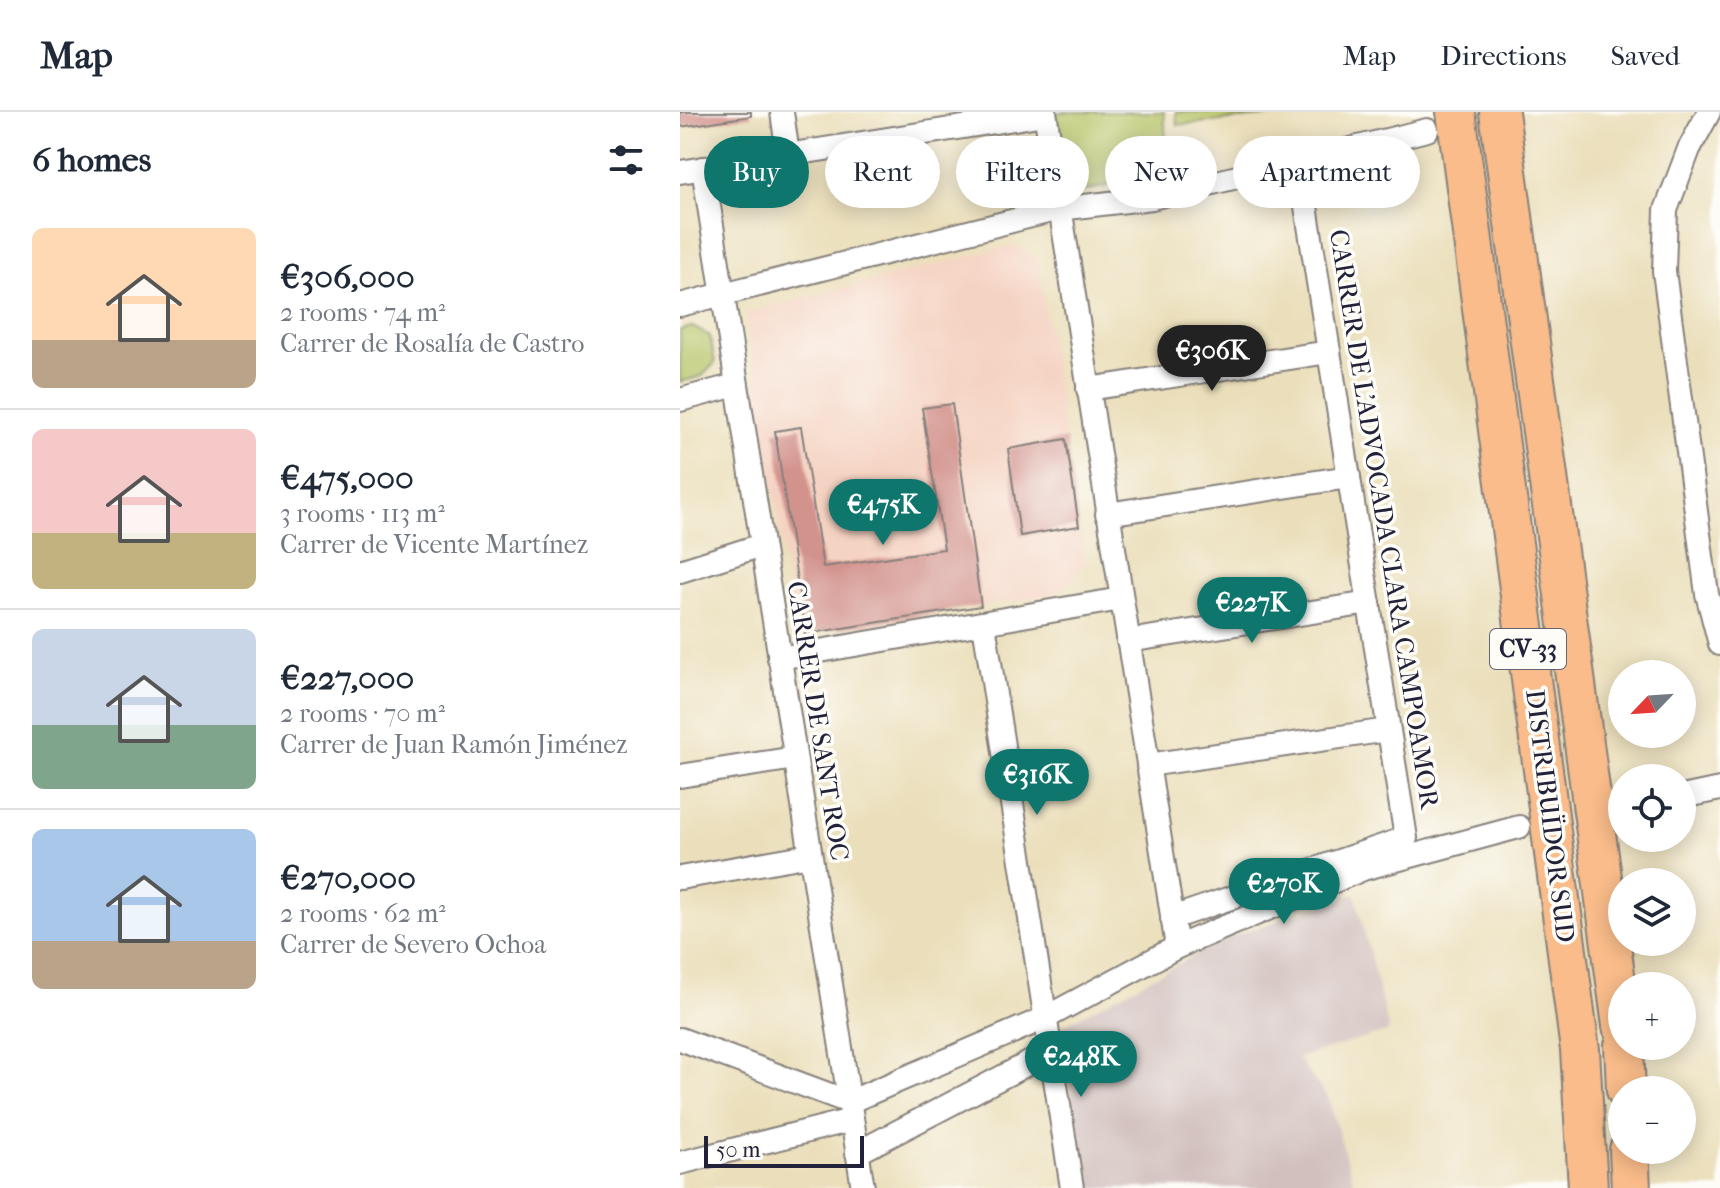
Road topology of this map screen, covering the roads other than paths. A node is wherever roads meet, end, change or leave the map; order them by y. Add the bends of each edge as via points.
1 (782, 112) edge
2 (1499, 112) edge
3 (1709, 112) edge
4 (1045, 113) edge
5 (1441, 121) edge
6 (785, 136) edge
7 (1389, 136) edge
8 (809, 152) edge
9 (703, 168) joint
10 (680, 172) edge
11 (1233, 178) edge
12 (1306, 208) edge
13 (1059, 209) junction
14 (722, 294) junction
15 (680, 305) edge
16 (1329, 352) junction
17 (736, 385) junction
18 (1088, 389) junction
19 (680, 400) edge
20 (1349, 477) junction
21 (1107, 514) junction
22 (762, 545) junction
23 (680, 571) edge
24 (1121, 599) junction
25 (1369, 603) junction
26 (984, 624) junction
27 (1128, 641) junction
28 (1720, 644) edge
29 (779, 658) junction
30 (1388, 730) junction
31 (795, 758) junction
32 (1148, 765) junction
33 (680, 776) edge
34 (1720, 789) edge
35 (1696, 794) edge
36 (1519, 827) tunnel mouth
37 (810, 855) junction
38 (680, 878) edge
39 (1172, 918) junction
40 (1177, 947) junction
41 (1615, 972) edge
42 (1045, 1018) junction
43 (680, 1039) edge
44 (1050, 1052) junction
45 (850, 1111) junction
46 (857, 1153) junction
47 (680, 1163) edge
48 (1630, 1164) edge
49 (863, 1188) edge
50 (1072, 1188) edge
51 (1588, 1188) edge
52 (1631, 1188) edge

1 - 6 street
2 - 41 highway, DISTRIBUÏDOR SUD / CV-33
3 - 28 street via 1666,210 1664,271 1707,594
4 - 8 street
4 - 13 street
5 - 7 street
5 - 51 highway, DISTRIBUÏDOR SUD / CV-33 via 1580,1050
9 - 10 street
9 - 14 street, CARRER DE SANT ROC
11 - 13 street via 1152,198
12 - 16 street, CARRER DE L'ADVOCADA CLARA CAMPOAMOR
13 - 14 street
13 - 18 street
14 - 15 street
14 - 17 street, CARRER DE SANT ROC
16 - 18 street
16 - 20 street, CARRER DE L'ADVOCADA CLARA CAMPOAMOR
17 - 19 street
17 - 22 street, CARRER DE SANT ROC
18 - 21 street
20 - 21 street
20 - 25 street, CARRER DE L'ADVOCADA CLARA CAMPOAMOR
21 - 24 street
22 - 23 street
22 - 29 street, CARRER DE SANT ROC
24 - 26 street
24 - 27 street
25 - 27 street
25 - 30 street, CARRER DE L'ADVOCADA CLARA CAMPOAMOR
26 - 29 street
26 - 42 street
27 - 32 street
29 - 31 street, CARRER DE SANT ROC
30 - 32 street
30 - 39 street, CARRER DE L'ADVOCADA CLARA CAMPOAMOR via 1406,838
31 - 33 street
31 - 37 street, CARRER DE SANT ROC
32 - 39 street
34 - 35 street
36 - 40 street via 1363,869
37 - 38 street
37 - 45 street, CARRER DE SANT ROC
39 - 40 street
40 - 42 street
42 - 44 street
42 - 45 street
43 - 45 street
44 - 46 street
44 - 50 street
45 - 46 street, CARRER DE SANT ROC
45 - 47 street
46 - 49 street, CARRER DE SANT ROC
48 - 52 highway

